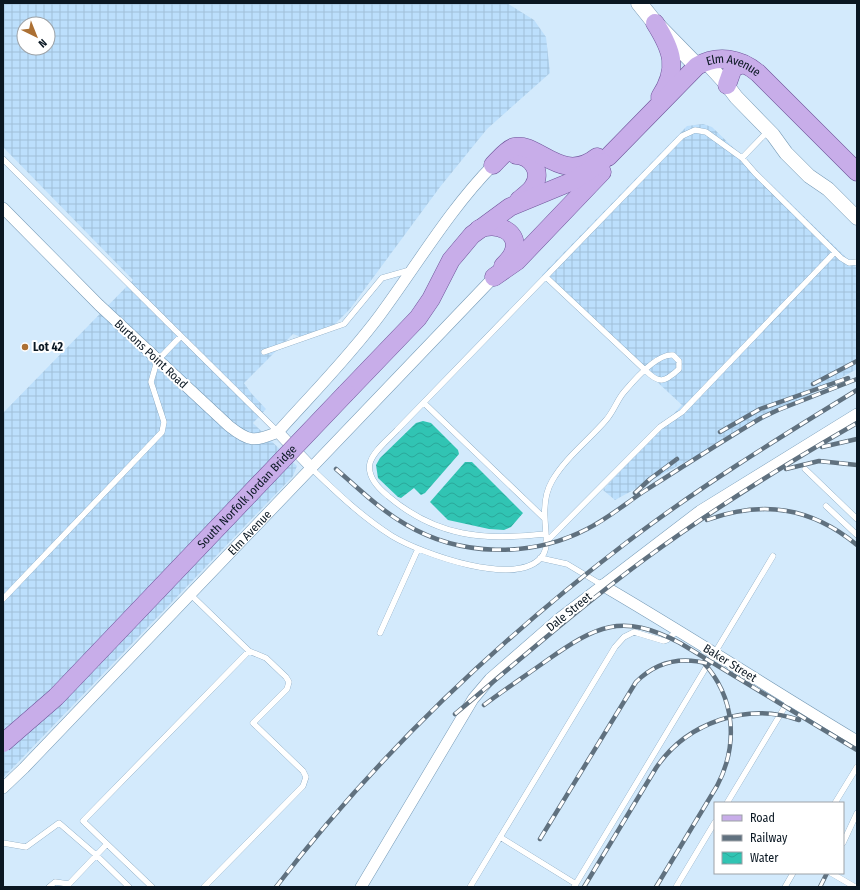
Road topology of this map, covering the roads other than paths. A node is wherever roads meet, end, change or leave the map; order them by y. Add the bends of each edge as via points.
1 (639, 3) edge
2 (652, 3) edge
3 (655, 23) junction
4 (702, 64) junction
5 (743, 64) junction
6 (731, 91) junction
7 (651, 111) junction
8 (770, 133) junction
9 (543, 158) junction
10 (742, 158) junction
11 (3, 159) edge
12 (605, 159) junction
13 (493, 165) junction
14 (857, 172) edge
15 (560, 187) junction
16 (510, 207) junction
17 (3, 208) edge
18 (857, 218) edge
19 (476, 232) junction
20 (834, 252) junction
21 (857, 262) edge
22 (412, 269) junction
23 (494, 277) junction
24 (546, 277) junction
25 (181, 336) junction
26 (264, 352) dead end
27 (157, 361) junction
28 (645, 370) junction
29 (424, 403) junction
30 (857, 414) edge
31 (278, 432) junction
32 (311, 467) junction
33 (805, 469) dead end
34 (826, 506) dead end
35 (545, 519) junction
36 (857, 519) edge
37 (546, 534) junction
38 (857, 535) edge
39 (546, 542) junction
40 (418, 550) junction
41 (773, 556) dead end
42 (540, 558) junction
43 (602, 585) junction
44 (191, 595) junction
45 (3, 599) edge
46 (679, 630) junction
47 (380, 632) dead end
48 (249, 650) junction
49 (714, 654) junction
50 (788, 700) junction
51 (857, 741) edge
52 (3, 743) edge
53 (857, 767) edge
54 (3, 788) edge
55 (728, 802) edge
56 (837, 802) edge
57 (857, 813) edge
58 (714, 824) edge
59 (500, 837) junction
60 (844, 841) edge
61 (3, 843) edge
62 (107, 844) junction
63 (96, 855) junction
64 (792, 874) edge
65 (833, 874) edge
66 (70, 886) edge
67 (575, 886) edge
68 (49, 887) edge
69 (129, 887) edge
70 (152, 887) edge
71 (204, 887) edge
72 (361, 887) edge
73 (470, 887) edge
74 (676, 887) edge
75 (785, 887) edge
76 (855, 887) edge

1 - 3 main road
2 - 4 main road
3 - 4 main road
3 - 7 main road via 668,46 672,67 667,86
4 - 5 main road, Elm Avenue via 725,59
4 - 6 street via 724,90
4 - 7 main road, Elm Avenue
5 - 6 main road via 730,71
5 - 14 main road, Elm Avenue via 758,73
6 - 8 street
7 - 12 main road, Elm Avenue
8 - 10 lane
8 - 18 street via 809,176 828,189
9 - 12 main road via 558,164 574,166
9 - 13 main road via 527,148 516,147
9 - 15 main road via 553,169
10 - 20 lane
10 - 24 lane via 706,132 695,130 682,136
11 - 25 lane
12 - 15 main road via 584,176
12 - 23 main road via 517,261
13 - 16 main road via 506,157 517,155 526,157 535,166 537,178 533,187
13 - 22 street via 439,231
15 - 16 main road
16 - 19 main road
17 - 27 street, Burtons Point Road
19 - 23 main road via 490,225 500,227 514,241 511,258
19 - 52 main road, South Norfolk Jordan Bridge, bridge via 451,260 418,318 56,697
20 - 21 lane via 846,262
20 - 39 lane via 682,412 660,427
22 - 26 lane via 382,278 344,324
22 - 31 street via 379,317
23 - 32 street, Elm Avenue
24 - 28 lane
24 - 29 lane
25 - 27 lane
25 - 31 lane
27 - 31 street, Burtons Point Road via 242,436 261,439
27 - 45 lane via 151,382 164,429
28 - 28 lane via 667,354 673,355 679,361 679,369 660,381
28 - 35 lane via 624,392 599,428 558,471 547,490
29 - 35 lane
29 - 37 lane via 374,455 369,468 378,488 396,504 413,514 455,533 500,538
30 - 43 street, Dale Street via 700,511
31 - 32 street
32 - 40 lane via 378,526
32 - 44 street, Elm Avenue
33 - 36 lane
34 - 38 lane
35 - 37 lane
37 - 39 lane
39 - 42 lane
40 - 42 lane via 459,564 496,568 526,568
40 - 47 lane
41 - 49 lane
42 - 43 lane via 567,564
43 - 46 street, Baker Street
43 - 72 street, Dale Street via 560,618 482,687
44 - 48 lane
44 - 54 street, Elm Avenue
46 - 49 street, Baker Street
46 - 59 lane via 667,640 634,632 624,637 615,647
48 - 62 lane via 83,821
48 - 71 lane via 266,658 289,682 287,689 253,723 303,771 306,780
49 - 50 street, Baker Street
49 - 67 lane
50 - 51 street, Baker Street
50 - 55 lane
53 - 56 lane
57 - 60 lane
58 - 74 lane
59 - 67 lane
59 - 73 lane
61 - 63 lane via 26,847 59,823
62 - 63 lane
62 - 70 lane
63 - 66 lane
63 - 69 lane
64 - 75 lane
65 - 76 lane
66 - 68 lane via 55,882

